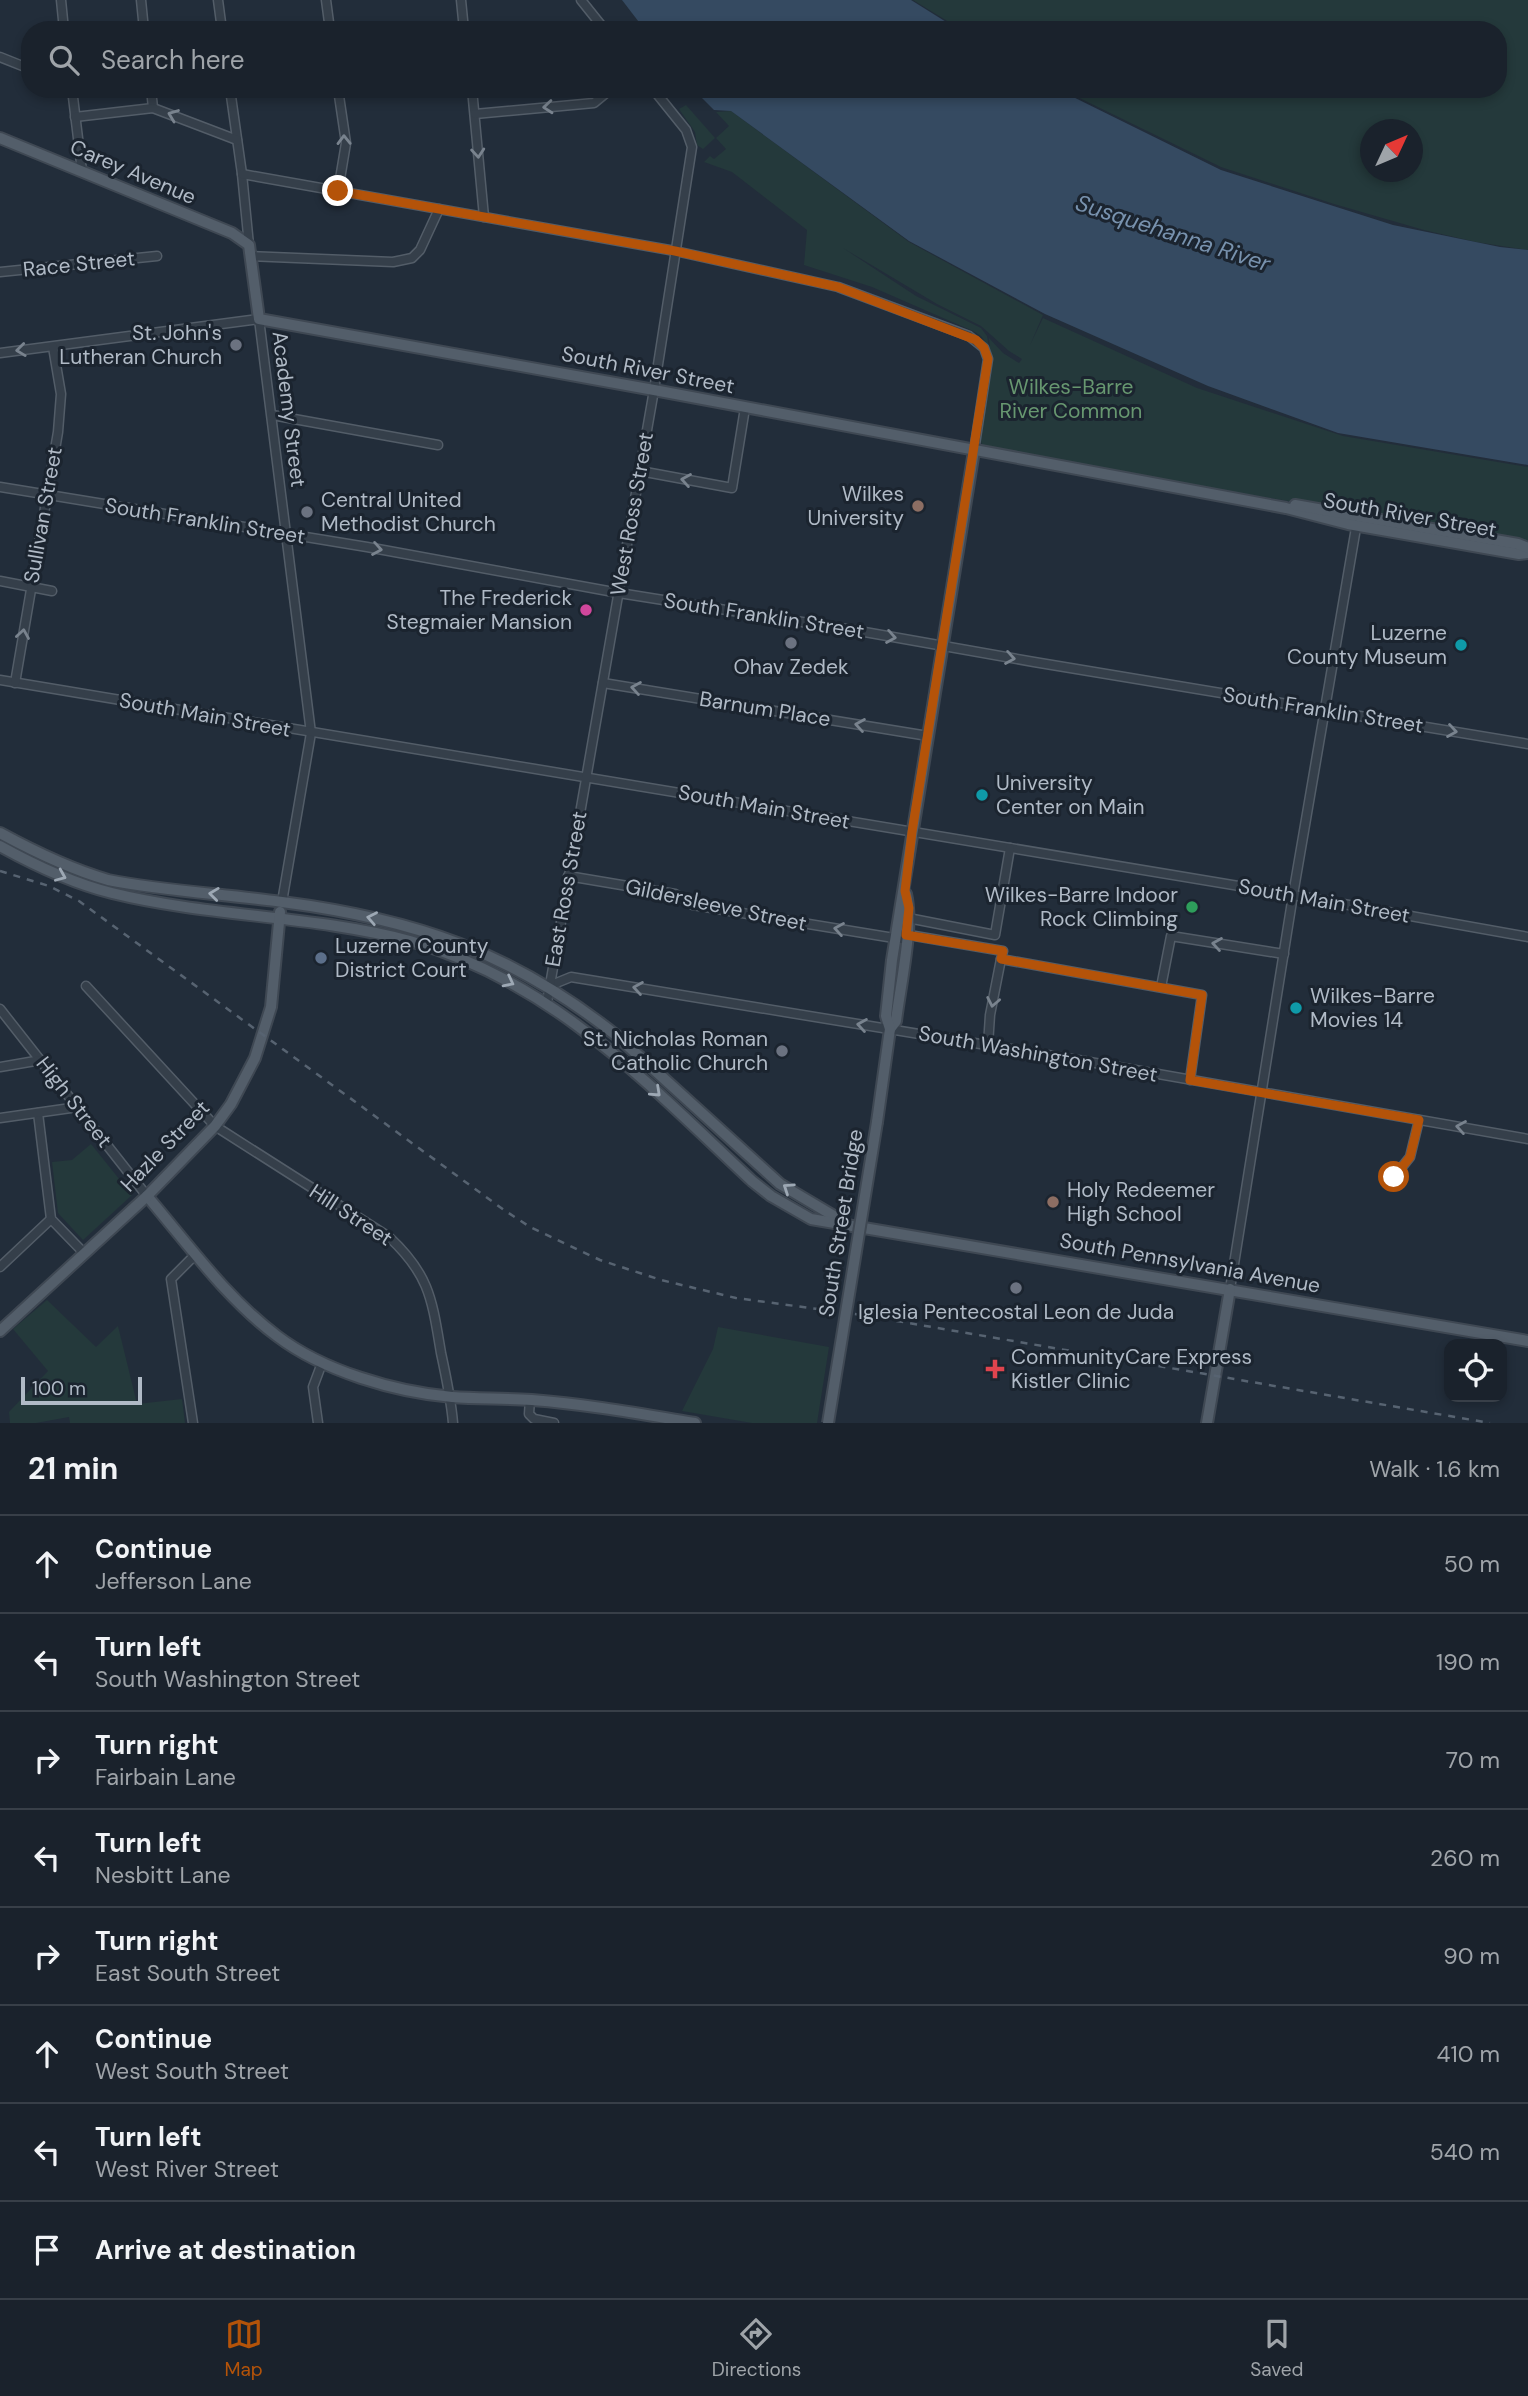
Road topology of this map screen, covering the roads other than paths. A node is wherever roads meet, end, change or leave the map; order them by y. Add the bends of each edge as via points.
1 (61, 0) edge
2 (141, 0) edge
3 (218, 0) edge
4 (326, 0) edge
5 (461, 0) edge
6 (581, 0) edge
7 (63, 21) edge
8 (143, 21) edge
9 (221, 21) edge
10 (329, 21) edge
11 (463, 21) edge
12 (598, 21) edge
13 (0, 57) edge
14 (21, 65) edge
15 (73, 98) edge
16 (152, 98) edge
17 (231, 98) edge
18 (339, 98) edge
19 (473, 98) edge
20 (600, 98) edge
21 (660, 98) edge
22 (153, 108) junction
23 (475, 114) junction
24 (75, 117) junction
25 (0, 138) edge
26 (237, 140) junction
27 (82, 172) junction
28 (242, 174) junction
29 (338, 191) junction
30 (439, 209) junction
31 (484, 217) junction
32 (249, 250) junction
33 (675, 251) junction
34 (157, 256) dead end
35 (0, 272) edge
36 (259, 319) junction
37 (53, 347) junction
38 (0, 353) edge
39 (654, 390) junction
40 (745, 408) junction
41 (272, 415) junction
42 (438, 446) dead end
43 (974, 451) junction
44 (640, 471) junction
45 (0, 487) edge
46 (47, 495) junction
47 (1357, 521) junction
48 (286, 534) junction
49 (1528, 548) edge
50 (1528, 553) edge
51 (0, 581) edge
52 (31, 586) junction
53 (52, 591) dead end
54 (618, 593) junction
55 (942, 646) junction
56 (0, 680) edge
57 (15, 683) junction
58 (603, 683) junction
59 (1326, 711) junction
60 (311, 733) junction
61 (928, 736) junction
62 (1528, 744) edge
63 (587, 777) junction
64 (912, 832) junction
65 (0, 833) edge
66 (0, 846) edge
67 (1010, 848) junction
68 (568, 876) junction
69 (905, 891) junction
70 (1293, 895) junction
71 (282, 902) junction
72 (280, 917) junction
73 (908, 918) junction
74 (901, 937) junction
75 (1528, 937) edge
76 (1284, 954) junction
77 (1001, 959) junction
78 (86, 986) dead end
79 (549, 986) junction
80 (1161, 986) junction
81 (547, 1002) junction
82 (0, 1009) edge
83 (890, 1029) junction
84 (988, 1045) junction
85 (41, 1060) junction
86 (0, 1067) edge
87 (1190, 1080) junction
88 (1263, 1092) junction
89 (78, 1107) junction
90 (38, 1113) junction
91 (0, 1118) edge
92 (1419, 1120) junction
93 (215, 1126) junction
94 (1528, 1139) edge
95 (1394, 1177) dead end
96 (147, 1196) junction
97 (51, 1219) junction
98 (846, 1223) junction
99 (84, 1253) junction
100 (196, 1254) junction
101 (0, 1267) edge
102 (1230, 1289) junction
103 (0, 1331) edge
104 (1528, 1341) edge
105 (323, 1363) junction
106 (450, 1397) junction
107 (530, 1399) junction
108 (193, 1423) edge
109 (318, 1423) edge
110 (453, 1423) edge
111 (554, 1423) edge
112 (695, 1423) edge
113 (828, 1423) edge
114 (1207, 1423) edge

1 - 7 street
2 - 8 street
3 - 9 street
4 - 10 street
5 - 11 street
6 - 12 street
13 - 14 street
15 - 24 street
16 - 22 street
17 - 26 street, Academy Street
29 -> 18 street via 346,143
19 - 23 street
20 -> 23 street via 594,103
21 - 33 street, West Ross Street via 686,130 692,147
22 - 24 street
26 -> 22 street
23 -> 31 street
24 - 27 street
25 - 27 main road, Carey Avenue
26 - 28 street, Academy Street
27 - 32 main road, Carey Avenue via 232,233
28 - 29 street
28 - 32 street, Academy Street
29 - 30 street
30 - 31 street
30 - 32 street via 412,258 393,262
31 - 33 street
32 - 36 main road, Academy Street
33 - 39 street, West Ross Street
33 - 43 street via 838,287 969,336 984,348 988,359
34 - 35 street, Race Street
36 - 37 street, South River Street
36 - 39 main road, South River Street
36 - 41 street, Academy Street
37 -> 38 street, South River Street
37 - 46 street, Sullivan Street via 61,394
39 - 40 main road, South River Street
39 - 44 street, West Ross Street
40 - 43 main road, South River Street
40 -> 44 street via 732,488
41 - 42 street
41 - 48 street, Academy Street
43 - 47 main road, South River Street
43 - 55 main road
44 - 54 street, West Ross Street
45 - 46 street, South Franklin Street
46 - 48 street, South Franklin Street
46 - 52 street, Sullivan Street
47 - 49 main road, South River Street
47 - 50 main road, South River Street
47 - 59 street
48 -> 54 street, South Franklin Street
48 - 60 street, Academy Street
51 - 52 street
52 - 53 street
57 -> 52 street, Sullivan Street
54 -> 55 street, South Franklin Street
54 - 58 street, West Ross Street
55 -> 59 street, South Franklin Street
55 - 61 main road
56 - 57 street, South Main Street
57 - 60 street, South Main Street
61 -> 58 street, Barnum Place
58 - 63 street, West Ross Street
59 -> 62 street, South Franklin Street
59 - 70 street
60 - 63 street, South Main Street
60 - 71 street, Hazle Street
61 - 64 main road
63 - 64 street, South Main Street
63 - 68 street, East Ross Street
64 - 67 street, South Main Street
64 - 69 main road
71 -> 65 main road, South Pennsylvania Avenue via 108,880 46,857
66 -> 72 main road, South Pennsylvania Avenue via 31,863 111,893
67 - 70 street, South Main Street
67 - 73 street via 995,935
74 -> 68 street, Gildersleeve Street via 693,905 675,894
68 - 79 street, East Ross Street
69 - 73 main road
69 - 74 main road
70 - 75 street, South Main Street
70 - 76 street
71 - 72 main road, Hazle Street
79 -> 71 main road, South Pennsylvania Avenue via 456,941 392,921
72 -> 81 main road, South Pennsylvania Avenue via 410,941 467,961
72 - 93 main road, Hazle Street via 272,1000 263,1034 245,1080
73 - 74 main road
74 - 77 street, Gildersleeve Street via 1003,951
74 - 83 main road, South Street Bridge via 896,1021
76 -> 80 street via 1171,936
76 - 88 street
77 - 80 street
77 -> 84 street
78 - 93 street, Hill Street
79 - 81 street, East Ross Street
83 -> 79 street, South Washington Street via 571,977
98 -> 79 main road, South Pennsylvania Avenue via 780,1184 617,1035
80 - 87 street via 1202,995
81 -> 98 main road, South Pennsylvania Avenue via 618,1056 771,1196 811,1219
82 - 85 street, High Street
83 - 84 street, South Washington Street
83 - 113 main road, South Street Bridge, bridge
84 - 87 street, South Washington Street
85 - 86 street
85 - 89 street, High Street
87 - 88 street, South Washington Street
88 - 92 street, South Washington Street
88 - 102 street
89 - 90 street
89 - 96 street, High Street
90 - 91 street
90 - 97 street
94 -> 92 street, South Washington Street
92 - 95 street via 1410,1157
93 - 96 main road, Hazle Street
93 - 106 street, Hill Street via 389,1237 404,1252 416,1266 433,1303
96 - 99 main road, Hazle Street
96 - 100 main road
97 - 99 street
97 - 101 street
98 - 102 main road, South Pennsylvania Avenue
99 - 103 main road, Hazle Street
100 - 105 main road via 260,1323
100 - 108 street via 171,1279
102 - 104 main road, South Pennsylvania Avenue
102 - 114 main road
105 - 106 main road via 367,1379
105 - 109 street via 313,1387
106 - 107 main road
106 - 110 street, Hill Street
107 - 111 street via 529,1414 534,1419
107 - 112 main road

